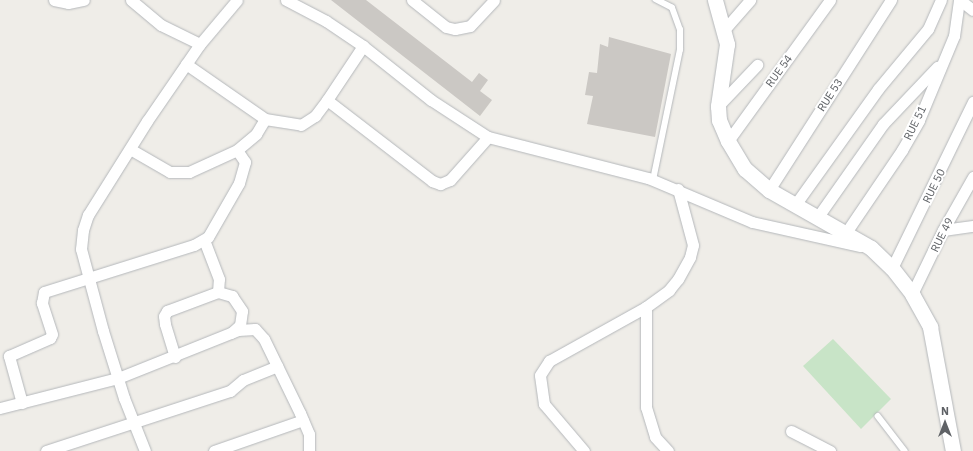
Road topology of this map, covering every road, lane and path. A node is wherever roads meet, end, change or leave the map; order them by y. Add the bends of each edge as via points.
1 (54, 0) edge
2 (84, 0) edge
3 (131, 0) edge
4 (237, 0) edge
5 (286, 0) edge
6 (412, 0) edge
7 (494, 0) edge
8 (656, 0) edge
9 (715, 0) edge
10 (750, 0) edge
11 (830, 0) edge
12 (892, 0) edge
13 (941, 0) edge
14 (960, 0) edge
15 (973, 10) edge
16 (724, 30) junction
17 (200, 44) junction
18 (363, 46) junction
19 (186, 64) junction
20 (757, 65) dead end
21 (940, 65) junction
22 (326, 100) junction
23 (973, 102) edge
24 (718, 106) junction
25 (265, 119) junction
26 (488, 137) junction
27 (728, 141) junction
28 (130, 149) junction
29 (237, 150) junction
30 (973, 177) edge
31 (653, 180) junction
32 (678, 189) junction
33 (769, 190) junction
34 (795, 205) junction
35 (817, 218) junction
36 (973, 226) edge
37 (944, 230) junction
38 (845, 234) junction
39 (204, 240) junction
40 (871, 248) junction
41 (892, 268) junction
42 (89, 279) junction
43 (218, 292) junction
44 (912, 294) junction
45 (646, 307) junction
46 (230, 334) junction
47 (175, 357) junction
48 (277, 366) junction
49 (118, 378) junction
50 (22, 403) junction
51 (0, 408) edge
52 (878, 416) dead end
53 (303, 420) junction
54 (133, 422) junction
55 (791, 431) dead end
56 (46, 451) edge
57 (145, 451) edge
58 (214, 451) edge
59 (309, 451) edge
60 (584, 451) edge
61 (668, 451) edge
62 (830, 451) edge
63 (905, 451) edge
64 (953, 451) edge

1 - 2 street via 68,3
3 - 17 street via 155,22
4 - 17 street
5 - 18 street via 326,21
6 - 7 street via 446,26 454,29 470,26
8 - 31 lane via 672,8 680,30 680,50
9 - 16 street
10 - 16 street
11 - 27 street, RUE 54
12 - 33 street, RUE 53
13 - 34 street via 928,29 878,89
14 - 15 street
14 - 21 street, RUE 51 via 956,30
16 - 24 street via 727,56
17 - 19 street
18 - 22 street
18 - 26 street via 431,100
19 - 25 street
19 - 28 street
20 - 24 street
21 - 35 street via 883,124
21 - 38 street, RUE 51 via 919,120
22 - 25 street via 315,116 301,125
22 - 26 street via 436,184 450,180
23 - 41 street, RUE 50
24 - 27 street via 719,120
25 - 29 street via 256,134
26 - 31 street
27 - 33 street via 745,169
28 - 29 street via 178,173 189,172
28 - 42 street via 88,215 83,230 81,249
29 - 39 street via 245,162 239,183
30 - 37 street, RUE 49
31 - 32 street
32 - 40 street via 752,222
32 - 45 street via 682,213 692,237 690,256 669,290
33 - 34 street
34 - 35 street
35 - 38 street
36 - 37 street
37 - 44 street, RUE 49
38 - 40 street
39 - 42 street via 194,246
39 - 43 street via 219,278
40 - 41 street
41 - 44 street
42 - 49 street
42 - 50 street via 44,292 42,303 52,334 50,338 9,356
43 - 46 street via 232,296 242,311 240,325
43 - 47 street via 167,311 164,316 165,324
44 - 64 street via 931,332
45 - 60 street via 548,361 540,376 544,404
45 - 61 street via 646,407 654,437
46 - 47 street
46 - 48 street via 244,329 258,331
47 - 49 street
48 - 53 street
48 - 54 street via 243,380 230,392
49 - 50 street
49 - 54 street
50 - 51 street
52 - 63 lane
53 - 58 street
53 - 59 street via 309,434
54 - 56 street
54 - 57 street
55 - 62 street

